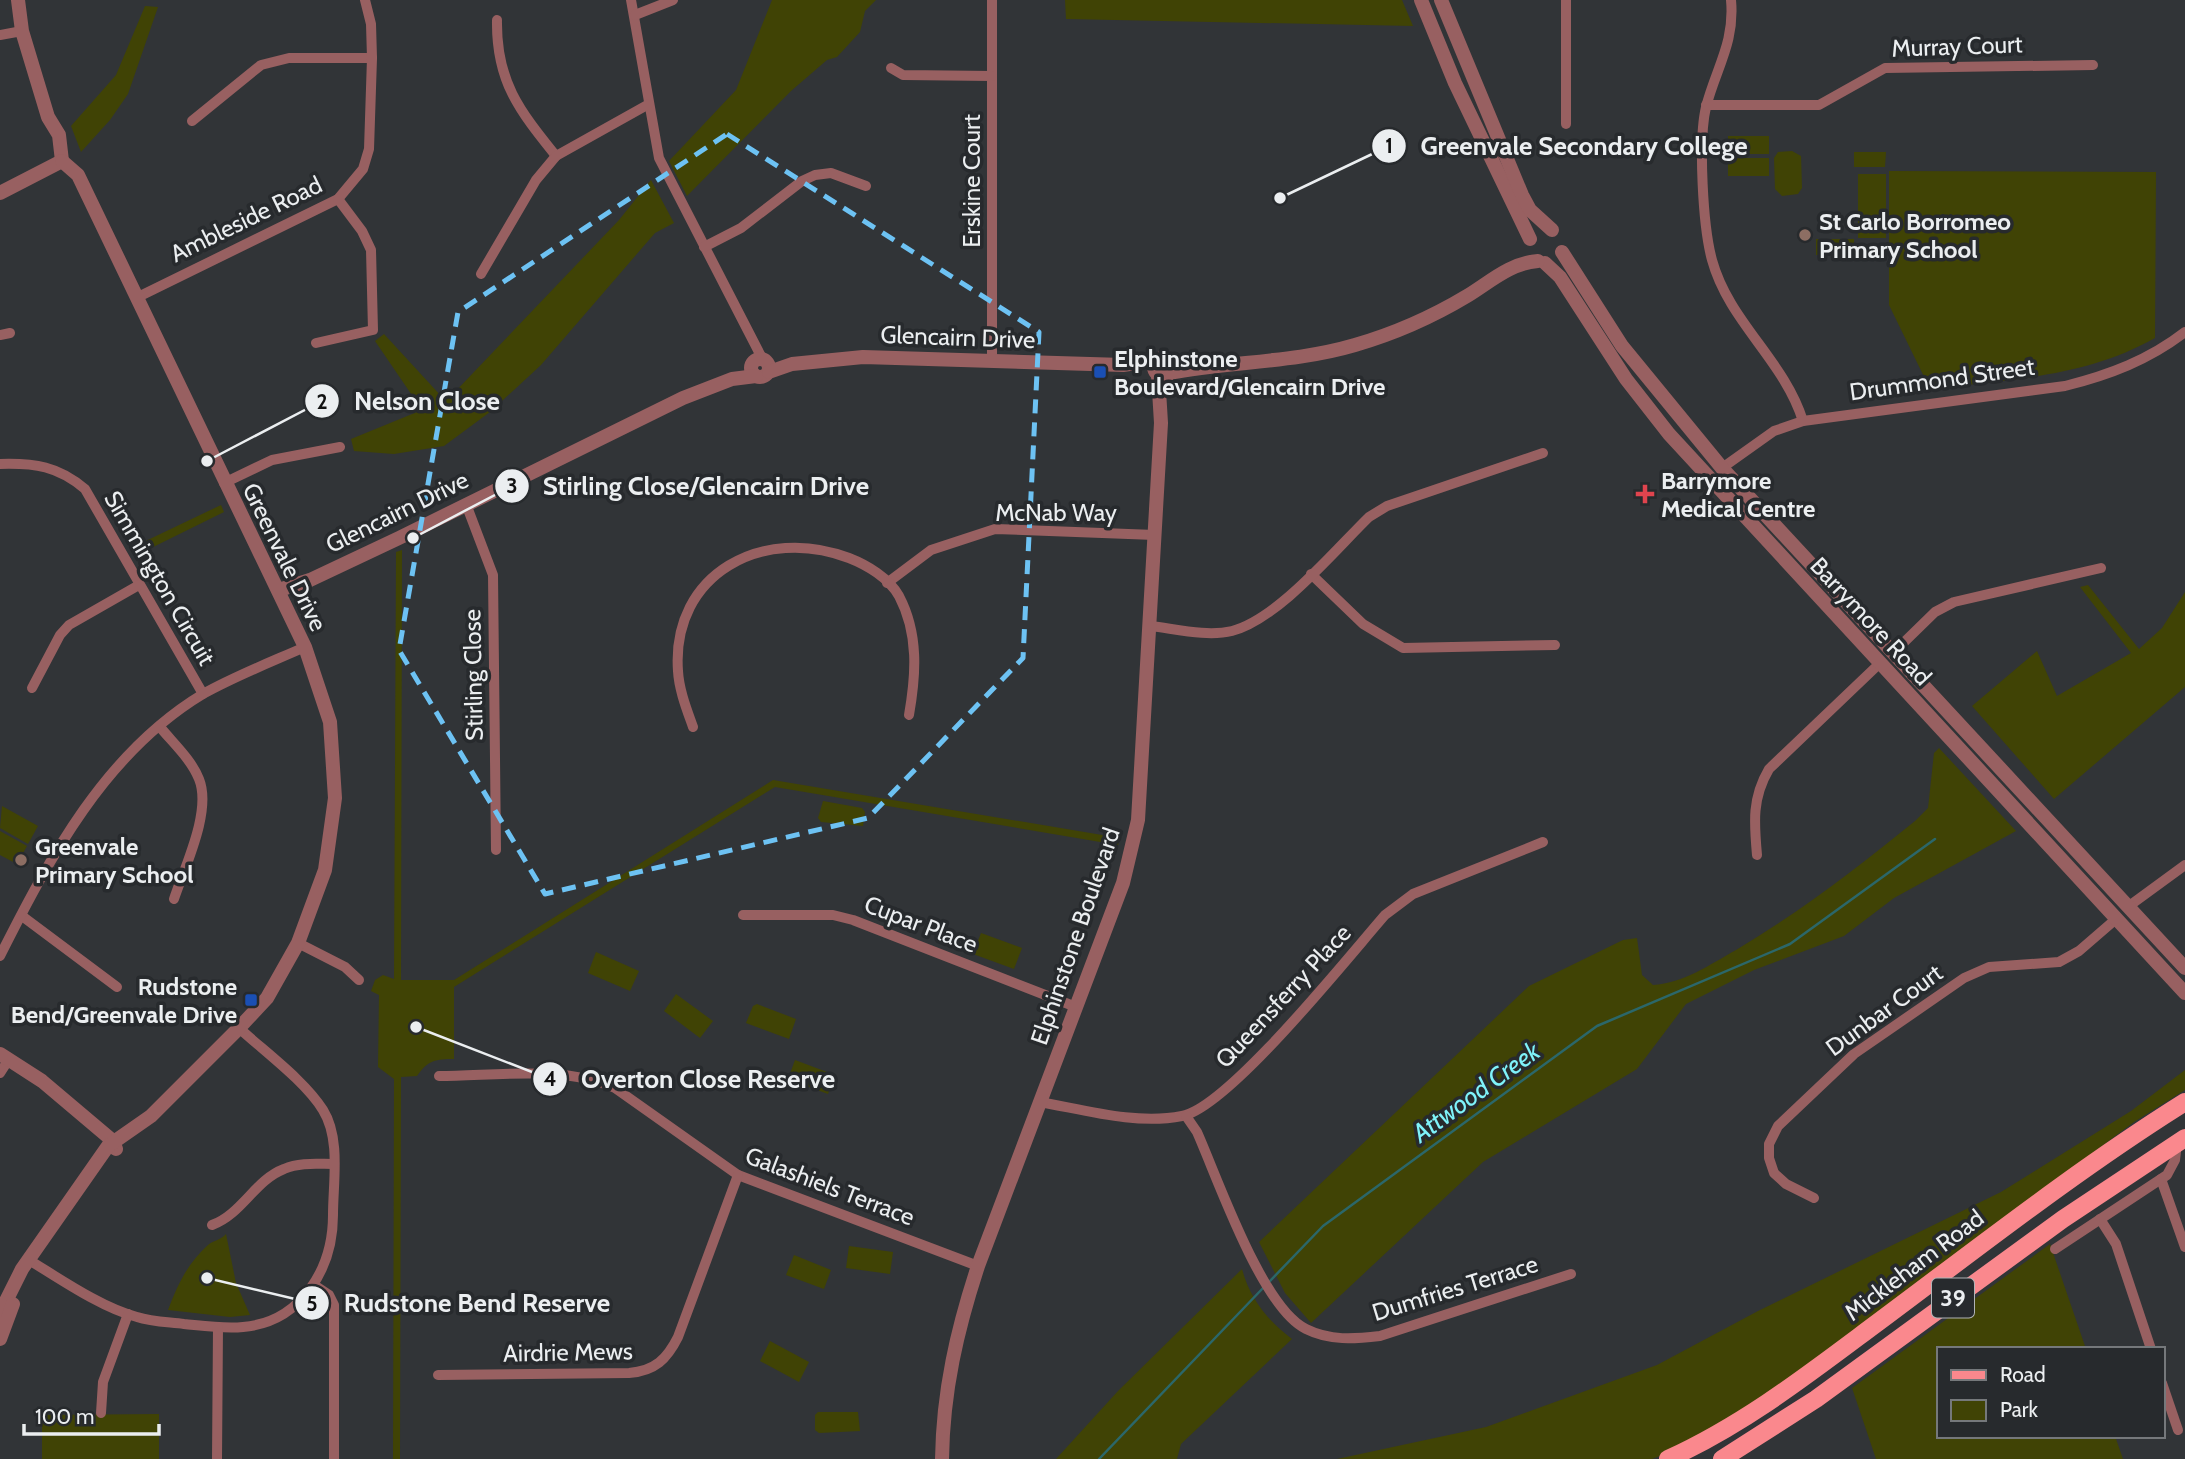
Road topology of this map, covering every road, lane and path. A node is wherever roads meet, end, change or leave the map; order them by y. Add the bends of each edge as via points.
1 (18, 0) edge
2 (365, 0) edge
3 (631, 0) edge
4 (673, 0) edge
5 (992, 0) edge
6 (1421, 0) edge
7 (1441, 0) edge
8 (1566, 0) edge
9 (1731, 0) edge
10 (635, 15) junction
11 (497, 20) dead end
12 (22, 31) junction
13 (0, 35) edge
14 (372, 58) junction
15 (2093, 65) dead end
16 (891, 68) dead end
17 (992, 76) junction
18 (649, 104) junction
19 (1706, 105) junction
20 (192, 121) dead end
21 (1566, 124) dead end
22 (556, 156) junction
23 (62, 161) junction
24 (866, 186) dead end
25 (0, 193) edge
26 (338, 198) junction
27 (1552, 230) junction
28 (1529, 243) junction
29 (704, 247) junction
30 (1562, 252) junction
31 (1542, 262) junction
32 (1508, 270) junction
33 (481, 274) dead end
34 (136, 298) junction
35 (2185, 332) edge
36 (316, 343) dead end
37 (992, 361) junction
38 (760, 366) junction
39 (1163, 369) junction
40 (1803, 421) junction
41 (340, 447) dead end
42 (1543, 453) dead end
43 (0, 464) edge
44 (1723, 468) junction
45 (1710, 479) junction
46 (224, 484) junction
47 (467, 504) junction
48 (1155, 535) junction
49 (2101, 568) dead end
50 (1311, 574) junction
51 (887, 583) junction
52 (139, 585) junction
53 (281, 594) junction
54 (1151, 626) junction
55 (1555, 645) dead end
56 (305, 647) junction
57 (1894, 652) junction
58 (1879, 664) junction
59 (32, 688) dead end
60 (203, 694) junction
61 (909, 715) dead end
62 (160, 727) junction
63 (693, 727) dead end
64 (1543, 842) dead end
65 (496, 850) dead end
66 (1757, 855) dead end
67 (2185, 865) edge
68 (174, 899) dead end
69 (2129, 906) junction
70 (743, 915) dead end
71 (22, 916) junction
72 (2116, 919) junction
73 (298, 943) junction
74 (0, 956) edge
75 (2185, 968) edge
76 (359, 980) dead end
77 (117, 987) dead end
78 (2185, 993) edge
79 (1076, 1007) junction
80 (239, 1028) junction
81 (5, 1057) edge
82 (0, 1073) edge
83 (439, 1076) dead end
84 (1040, 1102) junction
85 (2185, 1102) edge
86 (1186, 1116) junction
87 (2181, 1141) edge
88 (112, 1146) junction
89 (333, 1164) junction
90 (738, 1175) junction
91 (2161, 1179) junction
92 (1814, 1198) dead end
93 (2100, 1219) junction
94 (212, 1225) dead end
95 (2051, 1228) junction
96 (2185, 1247) edge
97 (29, 1260) junction
98 (978, 1266) junction
99 (1571, 1274) dead end
100 (314, 1285) junction
101 (0, 1313) edge
102 (128, 1314) junction
103 (218, 1327) junction
104 (1, 1332) edge
105 (2150, 1347) edge
106 (438, 1374) dead end
107 (2164, 1389) edge
108 (101, 1413) dead end
109 (2178, 1430) dead end
110 (217, 1459) edge
111 (334, 1459) edge
112 (942, 1459) edge
113 (1668, 1459) edge
114 (1722, 1459) edge

1 - 12 street, Greenvale Drive
2 - 14 street, Ambleside Road
3 - 10 street
4 - 10 street
5 - 17 street, Erskine Court
6 - 28 street
7 - 27 street via 1526,202 1537,219
8 - 21 street
9 - 19 street via 1729,41
10 - 18 street
11 - 22 street via 501,72 512,99
12 - 13 street
12 - 23 street, Greenvale Drive via 44,107 59,135
14 - 20 street via 289,58 261,65
14 - 26 street, Ambleside Road via 369,149 363,169
15 - 19 street, Murray Court via 1885,68 1819,105
16 - 17 street via 903,75
17 - 37 street, Erskine Court
18 - 22 street
18 - 29 street via 659,158
19 - 40 street via 1704,218 1712,260 1729,300 1776,366
22 - 33 street via 536,180
23 - 25 street
23 - 34 street, Greenvale Drive via 78,175
24 - 29 street via 831,173 815,175 741,228
26 - 34 street, Ambleside Road
26 - 36 street via 372,250 373,330
27 - 28 street via 1536,231
27 - 30 street via 1562,239
28 - 31 street
28 - 32 street, Glencairn Drive via 1523,257
29 - 38 street
30 - 31 street via 1555,260
30 - 44 street, Barrymore Road via 1622,346
31 - 32 street, Glencairn Drive via 1526,262
31 - 45 street, Barrymore Road via 1560,277 1626,379
32 - 39 street, Glencairn Drive via 1420,321 1355,345 1240,366
34 - 46 street, Greenvale Drive
35 - 40 street, Drummond Street via 2138,362 2065,386
37 - 38 street, Glencairn Drive via 863,357
37 - 39 street, Glencairn Drive
38 - 47 street, Glencairn Drive via 683,398
39 - 48 street, Elphinstone Boulevard
40 - 44 street, Drummond Street via 1774,431
41 - 46 street via 272,460
42 - 50 street via 1387,506 1369,517
43 - 52 street, Simmington Circuit via 50,466 85,489
44 - 45 street, Drummond Street
44 - 57 street, Barrymore Road
45 - 58 street, Barrymore Road
46 - 53 street, Greenvale Drive
47 - 53 street, Glencairn Drive
47 - 65 street, Stirling Close via 493,575
48 - 51 street, McNab Way via 995,529 931,551
48 - 54 street, Elphinstone Boulevard
49 - 57 street via 1954,602 1935,612
50 - 54 street via 1272,611 1230,631
50 - 55 street via 1363,624 1403,648
51 - 61 street via 898,594 911,627 916,670
51 - 63 street via 868,566 828,550 786,546 737,558 705,584 683,623 678,670
52 - 59 street via 69,625
52 - 60 street, Simmington Circuit
53 - 56 street, Greenvale Drive
54 - 79 street, Elphinstone Boulevard via 1138,820 1123,883
56 - 60 street
56 - 73 street, Greenvale Drive via 330,722 335,797 325,870
57 - 58 street
57 - 69 street, Barrymore Road
58 - 66 street via 1769,769 1758,787 1753,810
58 - 72 street, Barrymore Road
60 - 62 street
62 - 68 street via 193,767 203,793 203,811
62 - 71 street via 99,785
64 - 86 street, Queensferry Place via 1413,894 1385,915 1242,1076
67 - 69 street
69 - 72 street
69 - 75 street, Barrymore Road
70 - 79 street, Cupar Place via 833,915 853,920
71 - 74 street
71 - 77 street
72 - 78 street, Barrymore Road
72 - 92 street, Dunbar Court via 2059,962 1989,967 1964,978 1854,1054 1778,1126 1769,1144 1774,1173
73 - 76 street via 345,967
73 - 80 street, Greenvale Drive via 267,999
79 - 84 street, Elphinstone Boulevard
80 - 88 street, Greenvale Drive via 131,1140
80 - 89 street via 318,1104 330,1126
81 - 82 street
81 - 88 street via 42,1081
83 - 90 street, Galashiels Terrace via 569,1075 598,1080 615,1087
84 - 86 street via 1157,1119
84 - 98 street, Elphinstone Boulevard
85 - 113 main road, Mickleham Road / 39 via 2055,1190 1785,1392 1726,1431
86 - 99 street, Dumfries Terrace via 1269,1293 1303,1328 1326,1337 1380,1336
87 - 91 street via 2173,1169
87 - 95 main road, Mickleham Road / 39
88 - 97 street, Greenvale Drive via 108,1163 84,1182
89 - 94 street via 301,1164 278,1172 233,1213
89 - 100 street via 331,1248
90 - 98 street, Galashiels Terrace
90 - 106 street, Airdrie Mews via 678,1337 656,1366 629,1373
91 - 93 street
91 - 96 street
93 - 95 street via 2060,1246
93 - 105 street via 2116,1244
95 - 114 main road, Mickleham Road / 39 via 1816,1399
97 - 101 street, Greenvale Drive
97 - 102 street
97 - 104 street, Greenvale Drive
98 - 112 street, Elphinstone Boulevard via 959,1322 948,1377
100 - 103 street via 272,1320
100 - 111 street via 329,1295 334,1305
102 - 103 street
102 - 108 street via 103,1382
103 - 110 street
107 - 109 street

